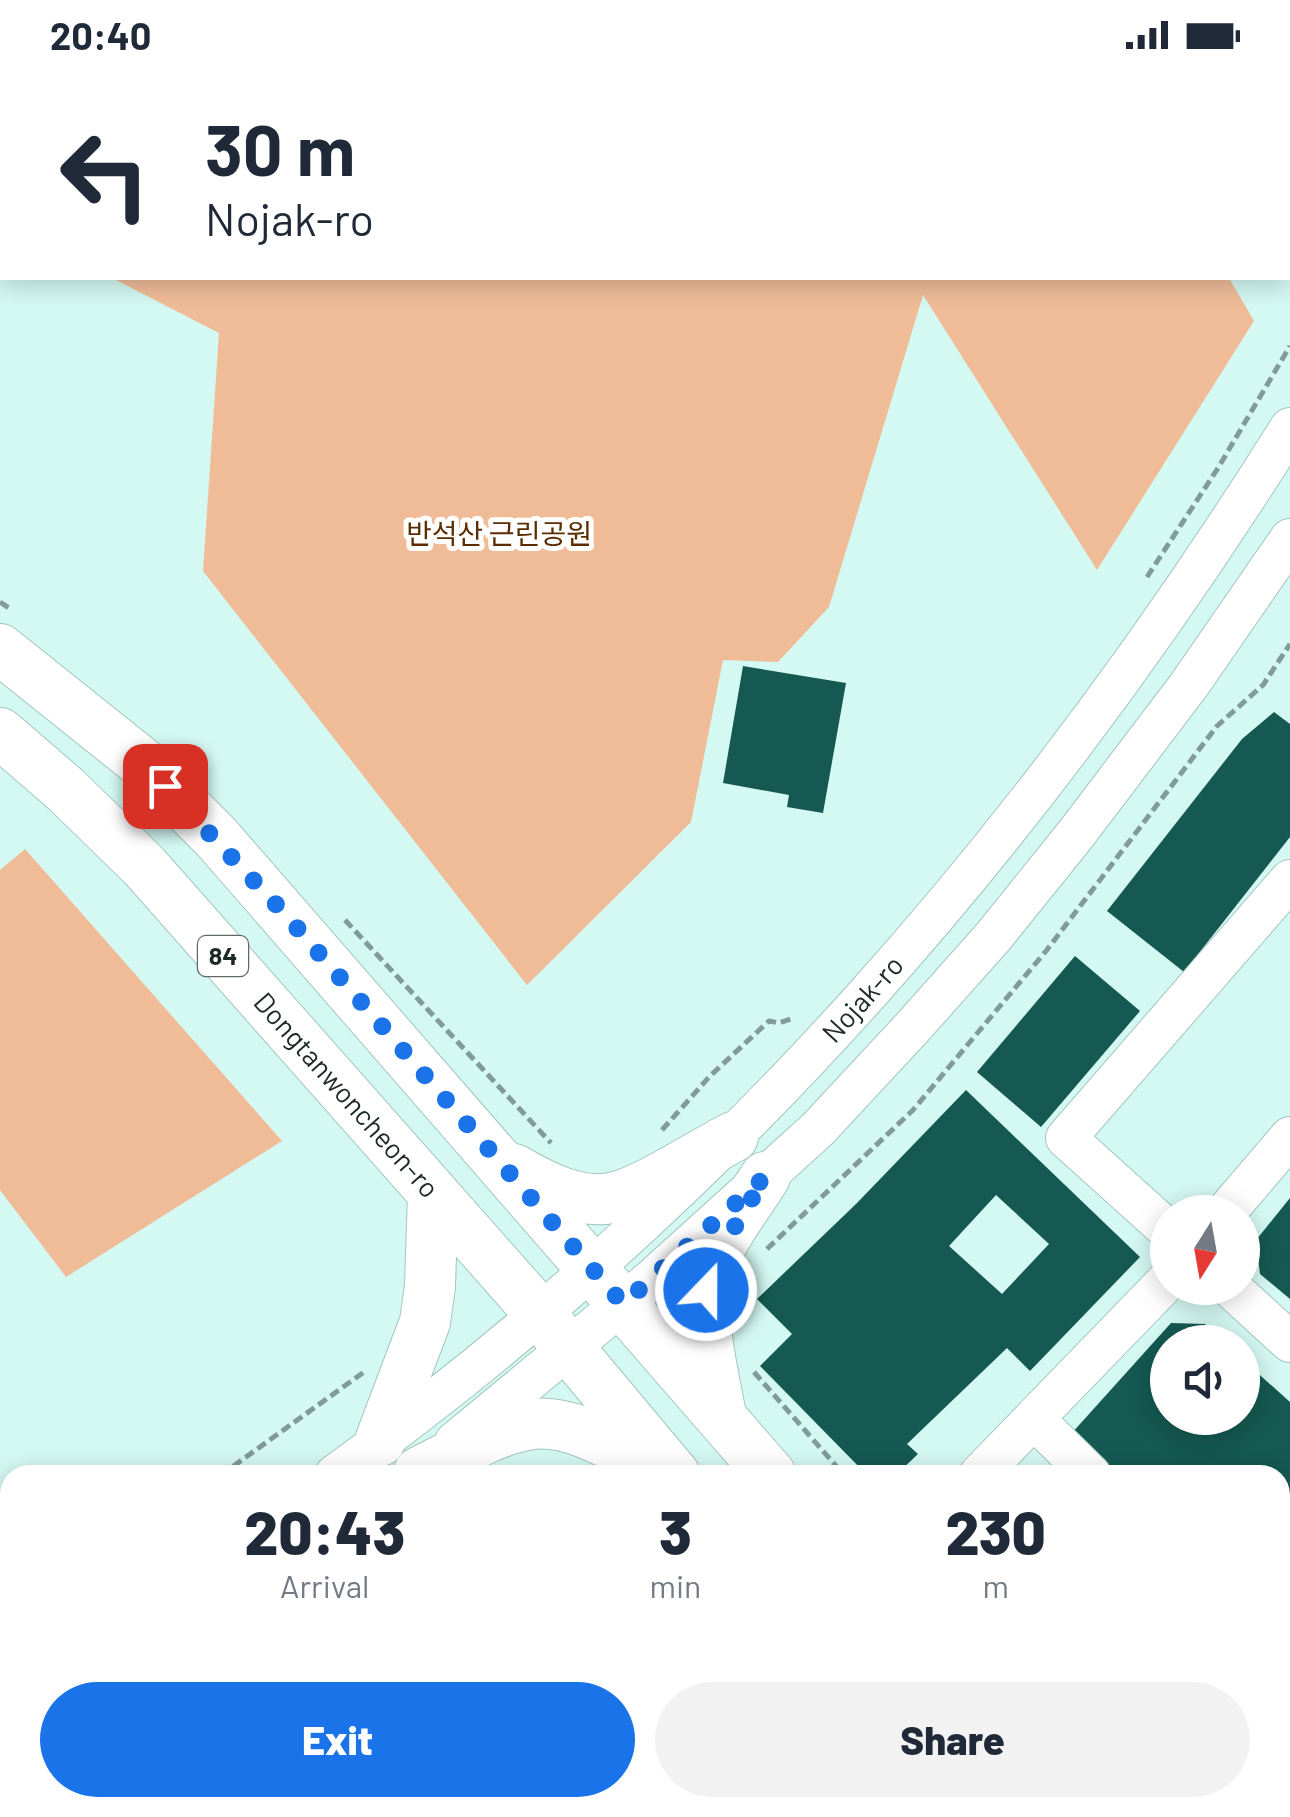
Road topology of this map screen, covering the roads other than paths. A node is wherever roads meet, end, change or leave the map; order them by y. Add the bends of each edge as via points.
1 (1290, 428) edge
2 (1290, 539) edge
3 (1209, 554) junction
4 (1257, 584) junction
5 (0, 649) edge
6 (0, 733) edge
7 (1290, 880) edge
8 (744, 1127) junction
9 (1290, 1137) edge
10 (496, 1158) junction
11 (777, 1165) junction
12 (433, 1193) junction
13 (1241, 1195) edge
14 (1150, 1214) edge
15 (608, 1287) junction
16 (1150, 1299) edge
17 (1249, 1305) edge
18 (554, 1332) junction
19 (1290, 1342) edge
20 (721, 1416) junction
21 (1035, 1420) junction
22 (396, 1463) edge
23 (648, 1465) edge
24 (667, 1465) edge
25 (763, 1465) edge
26 (989, 1465) edge
27 (1081, 1465) edge

1 - 3 street, Nojak-ro
2 - 4 street, Nojak-ro
3 - 4 street via 1246,549 1257,562
3 - 8 street, Nojak-ro via 960,888
4 - 11 street, Nojak-ro via 1189,685 993,937
5 - 10 main road via 140,761 216,837
6 - 12 main road, Dongtanwoncheon-ro / 84 via 144,866
7 - 14 street via 1066,1138
8 - 10 main road via 616,1197 570,1195
8 - 11 street
8 - 15 street, Nojak-ro
9 - 13 street
10 - 15 main road
11 - 15 street, Nojak-ro
11 - 20 main road via 714,1261 706,1290
12 - 18 main road, Dongtanwoncheon-ro / 84
12 - 22 main road via 430,1286
15 - 18 street, Nojak-ro
15 - 20 main road
16 - 21 street
17 - 19 street
18 - 22 street, Nojak-ro
18 - 24 main road, Dongtanwoncheon-ro / 84
20 - 25 main road
21 - 26 street
21 - 27 street
22 - 23 main road via 530,1424 591,1434

